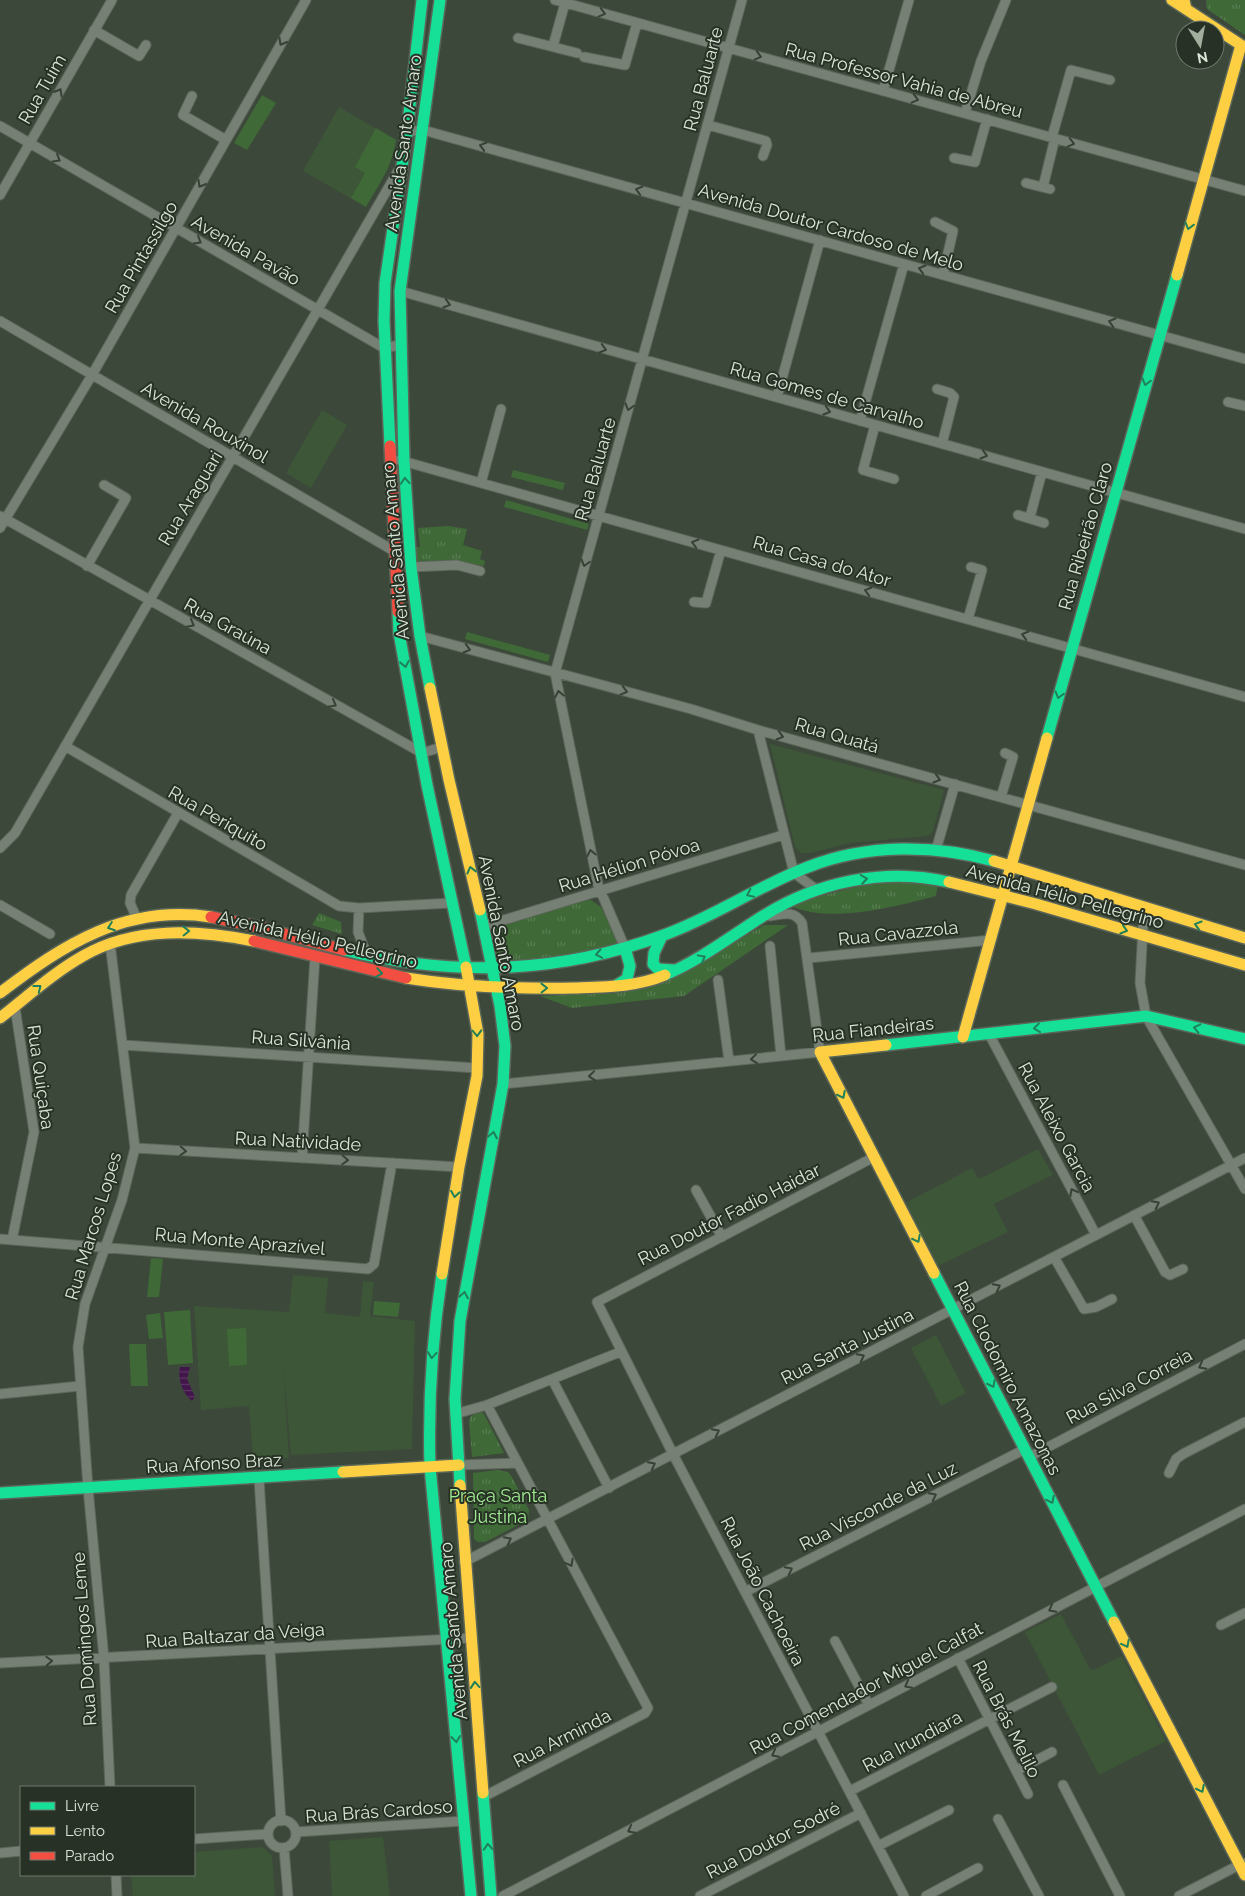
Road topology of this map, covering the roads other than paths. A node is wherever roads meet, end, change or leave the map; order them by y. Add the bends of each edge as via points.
1 (112, 0) edge
2 (306, 0) edge
3 (422, 0) edge
4 (440, 0) edge
5 (555, 0) edge
6 (742, 0) edge
7 (909, 0) edge
8 (1006, 0) edge
9 (1172, 0) edge
10 (1195, 0) edge
11 (564, 3) junction
12 (1187, 7) edge
13 (637, 23) junction
14 (94, 30) junction
15 (518, 38) dead end
16 (146, 45) dead end
17 (553, 46) junction
18 (1243, 46) edge
19 (728, 48) junction
20 (1110, 80) dead end
21 (883, 91) junction
22 (192, 96) dead end
23 (965, 113) junction
24 (987, 119) junction
25 (708, 125) junction
26 (0, 126) edge
27 (423, 130) junction
28 (407, 132) junction
29 (1054, 138) junction
30 (226, 140) junction
31 (30, 143) junction
32 (763, 156) dead end
33 (954, 158) dead end
34 (403, 162) junction
35 (1202, 179) junction
36 (1026, 183) dead end
37 (1245, 191) edge
38 (0, 194) edge
39 (686, 203) junction
40 (935, 222) dead end
41 (176, 228) junction
42 (820, 240) junction
43 (904, 264) junction
44 (943, 275) junction
45 (400, 291) junction
46 (318, 310) junction
47 (0, 321) edge
48 (1159, 335) junction
49 (400, 345) junction
50 (384, 348) junction
51 (1245, 359) edge
52 (642, 360) junction
53 (92, 375) junction
54 (937, 389) dead end
55 (777, 397) junction
56 (1228, 402) dead end
57 (1245, 406) edge
58 (502, 409) dead end
59 (860, 421) junction
60 (875, 425) junction
61 (942, 444) junction
62 (234, 456) junction
63 (389, 458) junction
64 (404, 461) junction
65 (1042, 472) junction
66 (894, 479) dead end
67 (481, 483) junction
68 (104, 485) dead end
69 (1116, 492) junction
70 (1018, 515) dead end
71 (599, 516) junction
72 (2, 517) edge
73 (1030, 518) junction
74 (1044, 523) dead end
75 (0, 528) edge
76 (1245, 530) edge
77 (720, 550) junction
78 (394, 551) junction
79 (87, 566) junction
80 (971, 567) dead end
81 (411, 568) junction
82 (480, 571) dead end
83 (148, 601) junction
84 (694, 602) dead end
85 (968, 620) junction
86 (420, 636) junction
87 (1072, 648) junction
88 (555, 673) junction
89 (1245, 697) edge
90 (758, 730) junction
91 (65, 746) junction
92 (442, 747) junction
93 (422, 753) junction
94 (1005, 753) dead end
95 (955, 784) junction
96 (1001, 797) junction
97 (1028, 805) junction
98 (178, 813) junction
99 (783, 835) junction
100 (0, 848) edge
101 (936, 850) junction
102 (1245, 865) edge
103 (1011, 866) junction
104 (794, 873) junction
105 (817, 890) junction
106 (600, 891) junction
107 (1003, 893) junction
108 (451, 903) junction
109 (0, 905) edge
110 (359, 908) junction
111 (1144, 909) junction
112 (763, 918) junction
113 (137, 919) junction
114 (484, 926) junction
115 (50, 934) dead end
116 (662, 936) junction
117 (1143, 936) junction
118 (1245, 938) edge
119 (991, 940) junction
120 (110, 944) junction
121 (770, 946) dead end
122 (625, 948) junction
123 (367, 955) junction
124 (315, 957) junction
125 (809, 958) junction
126 (1245, 965) edge
127 (467, 968) junction
128 (683, 968) junction
129 (492, 969) junction
130 (718, 980) dead end
131 (471, 985) junction
132 (496, 987) junction
133 (609, 987) junction
134 (0, 993) edge
135 (15, 1007) junction
136 (1146, 1016) junction
137 (0, 1018) edge
138 (989, 1034) junction
139 (963, 1037) junction
140 (1245, 1039) edge
141 (123, 1045) junction
142 (820, 1052) junction
143 (309, 1056) junction
144 (781, 1056) junction
145 (729, 1061) junction
146 (477, 1068) junction
147 (503, 1084) junction
148 (135, 1148) junction
149 (874, 1157) junction
150 (302, 1158) junction
151 (1245, 1158) edge
152 (392, 1163) junction
153 (1232, 1164) junction
154 (459, 1168) junction
155 (1245, 1189) edge
156 (696, 1190) dead end
157 (1134, 1215) junction
158 (1096, 1235) junction
159 (722, 1236) junction
160 (0, 1239) edge
161 (12, 1240) junction
162 (105, 1246) junction
163 (1054, 1257) junction
164 (1183, 1268) dead end
165 (1112, 1299) dead end
166 (598, 1300) joint
167 (953, 1309) junction
168 (1245, 1344) edge
169 (620, 1352) junction
170 (552, 1380) junction
171 (80, 1386) junction
172 (0, 1394) edge
173 (487, 1405) junction
174 (455, 1414) junction
175 (1245, 1422) edge
176 (1027, 1453) junction
177 (673, 1454) junction
178 (516, 1463) junction
179 (459, 1465) junction
180 (430, 1467) junction
181 (1169, 1473) dead end
182 (259, 1479) junction
183 (88, 1488) junction
184 (608, 1488) junction
185 (0, 1493) edge
186 (1245, 1509) edge
187 (546, 1520) junction
188 (464, 1562) junction
189 (1095, 1586) junction
190 (745, 1592) junction
191 (1245, 1613) edge
192 (1221, 1625) dead end
193 (471, 1638) junction
194 (446, 1639) junction
195 (835, 1641) dead end
196 (268, 1648) junction
197 (958, 1658) junction
198 (104, 1659) junction
199 (0, 1663) edge
200 (1052, 1687) dead end
201 (869, 1705) junction
202 (989, 1719) junction
203 (818, 1732) junction
204 (1052, 1752) dead end
205 (1016, 1771) junction
206 (1063, 1785) dead end
207 (110, 1786) edge
208 (850, 1791) junction
209 (1028, 1794) dead end
210 (484, 1796) junction
211 (949, 1810) dead end
212 (861, 1813) junction
213 (998, 1819) dead end
214 (280, 1821) junction
215 (464, 1821) junction
216 (296, 1832) junction
217 (268, 1834) junction
218 (195, 1840) edge
219 (878, 1846) junction
220 (284, 1848) junction
221 (20, 1851) edge
222 (0, 1853) edge
223 (978, 1868) dead end
224 (1243, 1868) edge
225 (116, 1876) edge
226 (117, 1896) edge
227 (288, 1896) edge
228 (471, 1896) edge
229 (491, 1896) edge
230 (503, 1896) edge
231 (700, 1896) edge
232 (904, 1896) edge
233 (926, 1896) edge
234 (1038, 1896) edge
235 (1120, 1896) edge
236 (1179, 1896) edge

1 - 14 street, Rua Tuim
2 -> 30 street, Rua Pintassilgo
3 - 28 main road, Avenida Santo Amaro
4 - 27 main road, Avenida Santo Amaro
5 - 11 street, Rua Professor Vahia de Abreu
6 - 19 street, Rua Baluarte
7 - 21 street
8 - 23 street via 981,61
9 - 12 main road
10 - 12 street
11 -> 13 street, Rua Professor Vahia de Abreu
11 - 17 street
12 - 18 main road
13 - 17 street via 625,65
13 - 19 street, Rua Professor Vahia de Abreu
14 - 16 street via 139,56
31 -> 14 street, Rua Tuim
15 - 17 street
18 - 35 main road, Rua Ribeirão Claro
19 -> 21 street, Rua Professor Vahia de Abreu
19 - 25 street, Rua Baluarte
20 - 29 street via 1070,71
21 -> 23 street, Rua Professor Vahia de Abreu
22 - 30 street via 183,114
23 - 24 street, Rua Professor Vahia de Abreu
24 - 29 street, Rua Professor Vahia de Abreu
24 - 33 street via 975,162
25 - 32 street via 766,141
25 - 39 street, Rua Baluarte
26 - 31 street, Avenida Pavão
27 - 28 street, Avenida Doutor Cardoso de Melo
39 -> 27 street, Avenida Doutor Cardoso de Melo
27 - 45 main road, Avenida Santo Amaro
28 - 34 main road, Avenida Santo Amaro
29 -> 35 street, Rua Professor Vahia de Abreu
29 - 36 street via 1047,188
30 -> 41 street, Rua Pintassilgo
31 - 38 street, Rua Tuim
31 -> 41 street, Avenida Pavão
34 - 46 street, Rua Araguari
34 - 50 main road, Avenida Santo Amaro via 385,283
35 - 37 street, Rua Professor Vahia de Abreu
35 -> 48 main road, Rua Ribeirão Claro
39 - 42 street, Avenida Doutor Cardoso de Melo
39 - 52 street, Rua Baluarte
40 - 44 street via 953,231
41 -> 46 street, Avenida Pavão
41 - 53 street, Rua Pintassilgo
42 - 43 street, Avenida Doutor Cardoso de Melo
42 - 55 street
44 -> 43 street, Avenida Doutor Cardoso de Melo
43 - 59 street
48 -> 44 street, Avenida Doutor Cardoso de Melo
45 - 49 main road, Avenida Santo Amaro
45 -> 52 street, Rua Gomes de Carvalho
46 - 50 street, Avenida Pavão
46 - 62 street, Rua Araguari
47 - 53 street, Avenida Rouxinol
48 - 51 street, Avenida Doutor Cardoso de Melo
48 -> 69 main road, Rua Ribeirão Claro
49 - 50 street
49 - 64 main road, Avenida Santo Amaro
50 - 63 main road, Avenida Santo Amaro
52 - 55 street, Rua Gomes de Carvalho
52 -> 71 street, Rua Baluarte
53 - 62 street, Avenida Rouxinol
53 - 72 street, Rua Pintassilgo
54 - 61 street via 954,397
55 -> 59 street, Rua Gomes de Carvalho
56 - 57 street
58 - 67 street
59 - 60 street, Rua Gomes de Carvalho
60 - 61 street, Rua Gomes de Carvalho
60 - 66 street via 862,470
61 -> 65 street, Rua Gomes de Carvalho
62 - 78 street, Avenida Rouxinol
62 - 83 street, Rua Araguari
63 - 64 street, Rua Casa do Ator
63 - 78 main road, Avenida Santo Amaro
64 - 67 street, Rua Casa do Ator
81 -> 64 main road, Avenida Santo Amaro
65 - 69 street, Rua Gomes de Carvalho
65 - 73 street
67 - 71 street, Rua Casa do Ator
68 - 79 street via 126,498
69 - 76 street, Rua Gomes de Carvalho
69 - 87 main road, Rua Ribeirão Claro
70 - 73 street
77 -> 71 street, Rua Casa do Ator
71 -> 88 street, Rua Baluarte
72 - 75 street, Rua Pintassilgo
72 - 79 street, Rua Graúna
73 - 74 street
77 - 84 street via 706,604
85 -> 77 street, Rua Casa do Ator
78 -> 93 main road, Avenida Santo Amaro via 399,633
79 - 83 street, Rua Graúna
80 - 85 street via 982,570
81 - 82 street via 457,565
81 - 86 main road, Avenida Santo Amaro
83 - 91 street, Rua Araguari
83 -> 93 street, Rua Graúna
87 -> 85 street, Rua Casa do Ator
86 -> 88 street, Rua Quatá
86 - 92 main road, Avenida Santo Amaro
87 - 89 street, Rua Casa do Ator
87 -> 97 main road, Rua Ribeirão Claro
88 -> 90 street, Rua Quatá
106 -> 88 street, Rua Baluarte
90 -> 95 street, Rua Quatá
90 - 99 street
91 - 98 street, Rua Periquito
91 - 100 street, Rua Araguari via 15,833
92 - 93 street
114 -> 92 main road, Avenida Santo Amaro
93 - 108 main road, Avenida Santo Amaro
94 - 96 street via 1013,757
95 - 96 street, Rua Quatá
95 - 101 street
96 - 97 street, Rua Quatá
97 - 102 street, Rua Quatá
97 - 103 main road, Rua Ribeirão Claro
98 - 110 street, Rua Periquito via 333,904
98 - 113 street via 131,895 130,902
99 - 104 street
99 - 106 street, Rua Hélion Póvoa
101 - 103 main road, Avenida Hélio Pellegrino
101 - 104 main road, Avenida Hélio Pellegrino via 855,855
103 - 107 main road, Rua Ribeirão Claro
103 - 111 main road, Avenida Hélio Pellegrino
104 - 105 street
104 -> 116 main road, Avenida Hélio Pellegrino
105 -> 107 main road, Avenida Hélio Pellegrino via 872,878 921,877
105 - 112 main road, Avenida Hélio Pellegrino
106 - 114 street, Rua Hélion Póvoa
106 - 122 street, Rua Baluarte
107 -> 117 main road, Avenida Hélio Pellegrino
107 - 119 main road, Rua Ribeirão Claro
108 - 110 street, Rua Periquito
108 - 127 main road, Avenida Santo Amaro
109 - 115 street
110 - 123 street via 358,932
111 - 117 street
118 -> 111 main road, Avenida Hélio Pellegrino
112 - 125 street, Rua Clodomiro Amazonas via 791,913 798,917 805,930
128 -> 112 main road, Avenida Hélio Pellegrino
113 - 123 main road, Avenida Hélio Pellegrino via 170,915 216,917
113 -> 134 main road, Avenida Hélio Pellegrino via 98,931 59,950
114 - 129 main road, Avenida Santo Amaro
116 - 122 main road, Avenida Hélio Pellegrino
116 - 128 main road via 652,957 655,967 662,970
117 - 126 main road, Avenida Hélio Pellegrino
117 - 136 street via 1140,984
119 - 125 street, Rua Cavazzola
119 - 139 main road, Rua Ribeirão Claro
120 -> 124 main road, Avenida Hélio Pellegrino via 168,932 199,931 238,936
135 -> 120 main road, Avenida Hélio Pellegrino via 64,968
120 - 141 street, Rua Marcos Lopes
121 - 144 street
122 -> 129 main road, Avenida Hélio Pellegrino via 551,964
122 - 133 main road via 629,975 624,982
123 - 127 main road, Avenida Hélio Pellegrino via 399,962
124 -> 131 main road, Avenida Hélio Pellegrino via 409,979
124 - 143 street
125 - 142 street, Rua Clodomiro Amazonas
127 - 129 main road, Avenida Hélio Pellegrino
127 - 131 main road, Avenida Santo Amaro
128 - 133 main road, Avenida Hélio Pellegrino via 644,982
129 - 132 main road, Avenida Santo Amaro
130 - 145 street
131 - 132 main road, Avenida Hélio Pellegrino
131 -> 146 main road, Avenida Santo Amaro via 478,1034
132 -> 133 main road, Avenida Hélio Pellegrino
132 - 147 main road, Avenida Santo Amaro via 505,1046
135 - 137 main road, Avenida Hélio Pellegrino
135 - 161 street, Rua Quiçaba via 34,1132
136 -> 138 main road, Rua Fiandeiras
140 -> 136 main road, Rua Fiandeiras
136 - 153 street
138 - 139 main road, Rua Fiandeiras
158 -> 138 street, Rua Aleixo Garcia
139 - 142 main road, Rua Fiandeiras
141 - 143 street, Rua Silvânia
141 - 148 street, Rua Marcos Lopes
142 - 144 street, Rua Fiandeiras
142 -> 149 main road, Rua Clodomiro Amazonas
143 - 146 street, Rua Silvânia
143 - 150 street
144 -> 145 street, Rua Fiandeiras
145 -> 147 street, Rua Fiandeiras
146 - 154 main road, Avenida Santo Amaro
174 -> 147 main road, Avenida Santo Amaro via 455,1367 460,1321
148 -> 150 street, Rua Natividade
148 - 162 street, Rua Marcos Lopes via 122,1200
149 - 159 street, Rua Doutor Fadio Haidar
149 -> 167 main road, Rua Clodomiro Amazonas
150 -> 152 street, Rua Natividade
151 - 153 street, Rua Santa Justina
152 - 154 street, Rua Natividade
152 - 162 street, Rua Monte Aprazível via 374,1264 368,1268
153 - 155 street
157 -> 153 street, Rua Santa Justina
154 -> 180 main road, Avenida Santo Amaro via 434,1328 428,1406
156 - 159 street
157 - 158 street, Rua Santa Justina
157 - 164 street via 1165,1272 1170,1275
158 - 163 street, Rua Santa Justina
159 - 166 street, Rua Doutor Fadio Haidar
160 - 161 street, Rua Monte Aprazível
161 - 162 street, Rua Monte Aprazível
162 - 171 street, Rua Marcos Lopes via 81,1323 78,1347
163 - 165 street via 1084,1309
167 -> 163 street, Rua Santa Justina
166 - 169 street, Rua João Cachoeira
167 -> 176 main road, Rua Clodomiro Amazonas
177 -> 167 street, Rua Santa Justina
168 -> 176 street, Rua Silva Correia
169 - 170 street
169 - 177 street, Rua João Cachoeira
170 - 173 street
170 - 184 street
171 - 172 street
171 - 183 street, Rua Marcos Lopes
173 - 174 street
173 - 178 street
174 - 179 main road, Avenida Santo Amaro
175 - 181 street via 1182,1454
176 -> 189 main road, Rua Clodomiro Amazonas
190 -> 176 street, Rua Visconde da Luz
184 -> 177 street, Rua Santa Justina
177 - 190 street, Rua João Cachoeira
178 - 179 street
178 - 187 street
179 - 180 main road, Rua Afonso Braz
179 - 188 main road, Avenida Santo Amaro
180 - 182 main road, Rua Afonso Braz
180 - 194 main road, Avenida Santo Amaro
182 - 183 main road, Rua Afonso Braz
182 - 196 street
183 - 185 main road, Rua Afonso Braz
183 - 198 street, Rua Domingos Leme
184 - 187 street, Rua Santa Justina
186 - 189 street, Rua Comendador Miguel Calfat
188 -> 187 street, Rua Santa Justina
187 -> 210 street, Rua Arminda via 648,1705 645,1713
188 - 193 main road, Avenida Santo Amaro
189 -> 197 street, Rua Comendador Miguel Calfat
189 -> 224 main road, Rua Clodomiro Amazonas
190 - 203 street, Rua João Cachoeira
191 - 192 street
193 - 194 street, Rua Baltazar da Veiga
210 -> 193 main road, Avenida Santo Amaro
194 - 196 street, Rua Baltazar da Veiga
194 -> 215 main road, Avenida Santo Amaro
195 - 201 street
196 - 198 street, Rua Baltazar da Veiga
196 - 214 street
197 -> 201 street, Rua Comendador Miguel Calfat
197 - 202 street, Rua Brás Melilo
199 -> 198 street, Rua Baltazar da Veiga
198 - 207 street, Rua Domingos Leme
200 - 202 street, Rua Irundiara
201 - 203 street, Rua Comendador Miguel Calfat
202 - 205 street, Rua Brás Melilo
202 - 208 street, Rua Irundiara
203 - 208 street, Rua João Cachoeira
203 -> 230 street, Rua Comendador Miguel Calfat
204 - 205 street
205 - 209 street, Rua Brás Melilo
206 - 235 street
208 - 212 street, Rua João Cachoeira
229 -> 210 main road, Avenida Santo Amaro
211 - 219 street
212 - 219 street, Rua João Cachoeira
212 - 231 street, Rua Doutor Sodré
213 - 234 street
214 - 216 street via 289,1822
214 - 217 street via 273,1824
215 - 216 street, Rua Brás Cardoso
215 - 228 main road, Avenida Santo Amaro
216 - 220 street via 294,1841
217 - 218 street
217 - 220 street via 271,1843
219 - 232 street, Rua João Cachoeira
220 - 227 street
221 - 222 street
223 - 233 street
224 - 236 street
225 - 226 street

